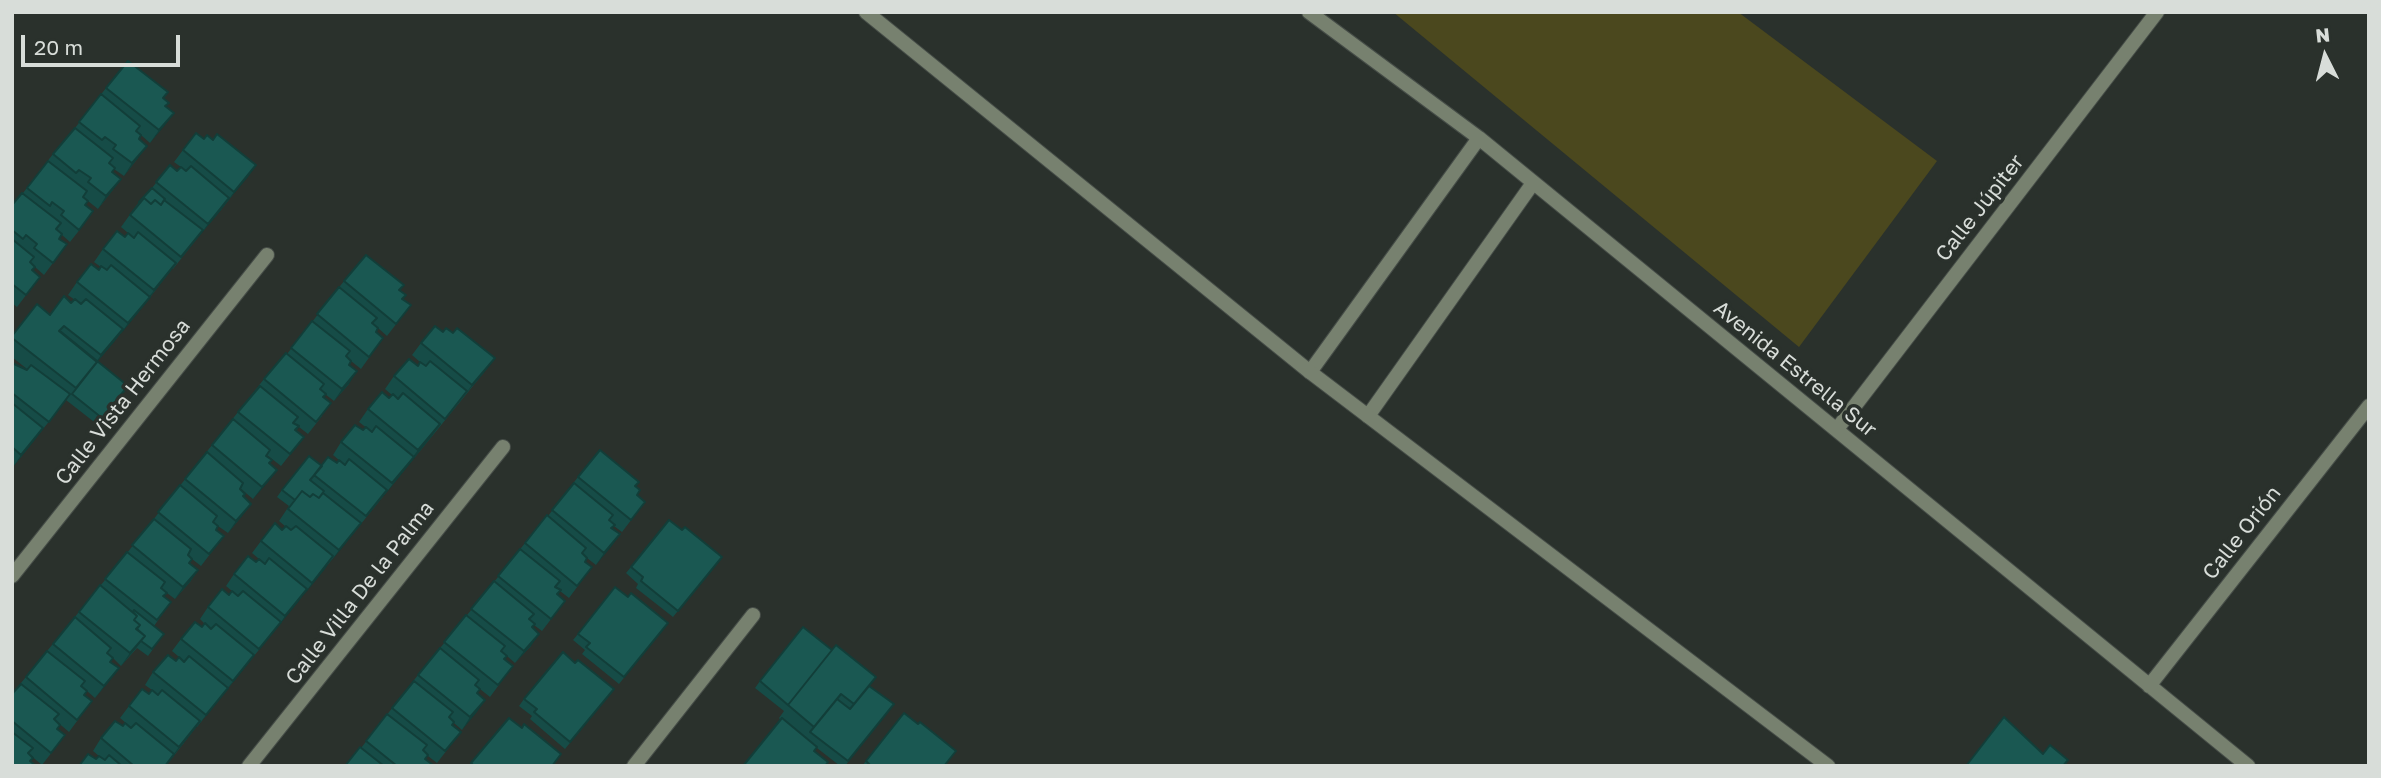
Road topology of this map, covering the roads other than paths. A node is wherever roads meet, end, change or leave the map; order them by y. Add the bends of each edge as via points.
1 (866, 12) edge
2 (1309, 12) edge
3 (2157, 12) edge
4 (1479, 138) junction
5 (1533, 183) junction
6 (267, 255) dead end
7 (1310, 372) junction
8 (2369, 406) edge
9 (1368, 416) junction
10 (1836, 429) junction
11 (503, 447) dead end
12 (12, 576) edge
13 (753, 615) dead end
14 (2149, 686) junction
15 (249, 766) edge
16 (634, 766) edge
17 (1828, 766) edge
18 (2248, 766) edge

1 - 7 street
2 - 4 street, Avenida Estrella Sur
3 - 10 street, Calle Júpiter
4 - 5 street, Avenida Estrella Sur
4 - 7 street
5 - 9 street
5 - 10 street, Avenida Estrella Sur
6 - 12 street, Calle Vista Hermosa
7 - 9 street
8 - 14 street, Calle Orión
9 - 17 street
10 - 14 street, Avenida Estrella Sur
11 - 15 street, Calle Villa De la Palma
13 - 16 street
14 - 18 street, Avenida Estrella Sur

